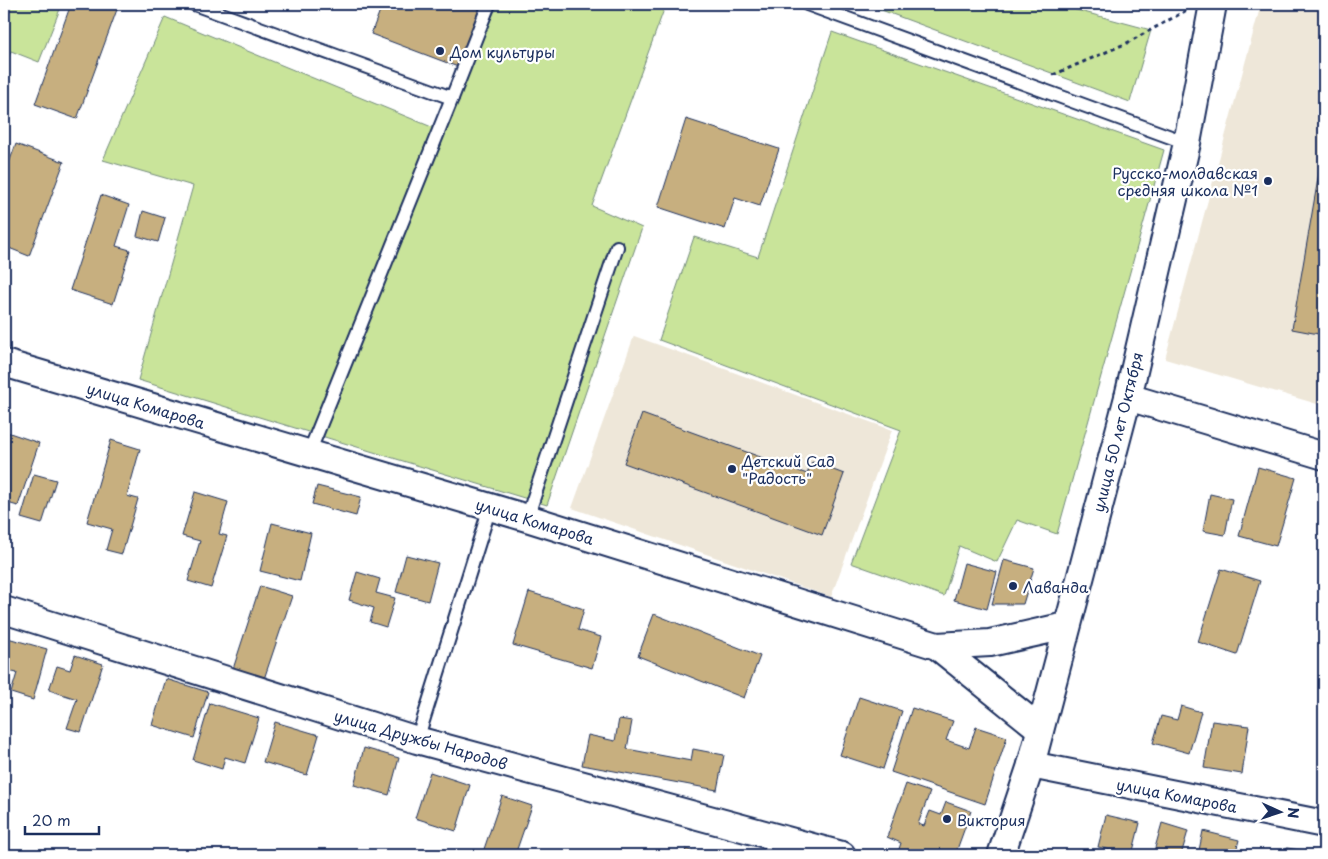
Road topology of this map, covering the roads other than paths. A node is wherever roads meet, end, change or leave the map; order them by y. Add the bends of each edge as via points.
1 (194, 4) edge
2 (489, 4) edge
3 (807, 4) edge
4 (1202, 6) edge
5 (452, 98) junction
6 (1187, 143) junction
7 (617, 247) dead end
8 (4, 363) edge
9 (1128, 396) junction
10 (309, 453) junction
11 (1324, 456) edge
12 (490, 507) junction
13 (527, 518) junction
14 (4, 610) edge
15 (1066, 626) junction
16 (937, 646) junction
17 (1040, 729) junction
18 (417, 740) junction
19 (1030, 765) junction
20 (1324, 824) edge
21 (842, 855) edge
22 (1001, 855) edge

1 - 5 lane
2 - 5 lane
3 - 6 lane
4 - 6 street, улица 50 лет Октября
5 - 10 lane
6 - 9 street, улица 50 лет Октября
7 - 13 lane
8 - 10 street, улица Комарова
9 - 11 street
9 - 15 street, улица 50 лет Октября
10 - 12 street, улица Комарова
12 - 13 street, улица Комарова
12 - 18 lane
13 - 16 street, улица Комарова
14 - 18 street, улица Дружбы Народов
15 - 16 street via 990,643
15 - 17 street, улица 50 лет Октября
16 - 17 street, улица Комарова
17 - 19 street, улица 50 лет Октября
18 - 21 street, улица Дружбы Народов
19 - 20 street, улица Комарова
19 - 22 street, улица 50 лет Октября

